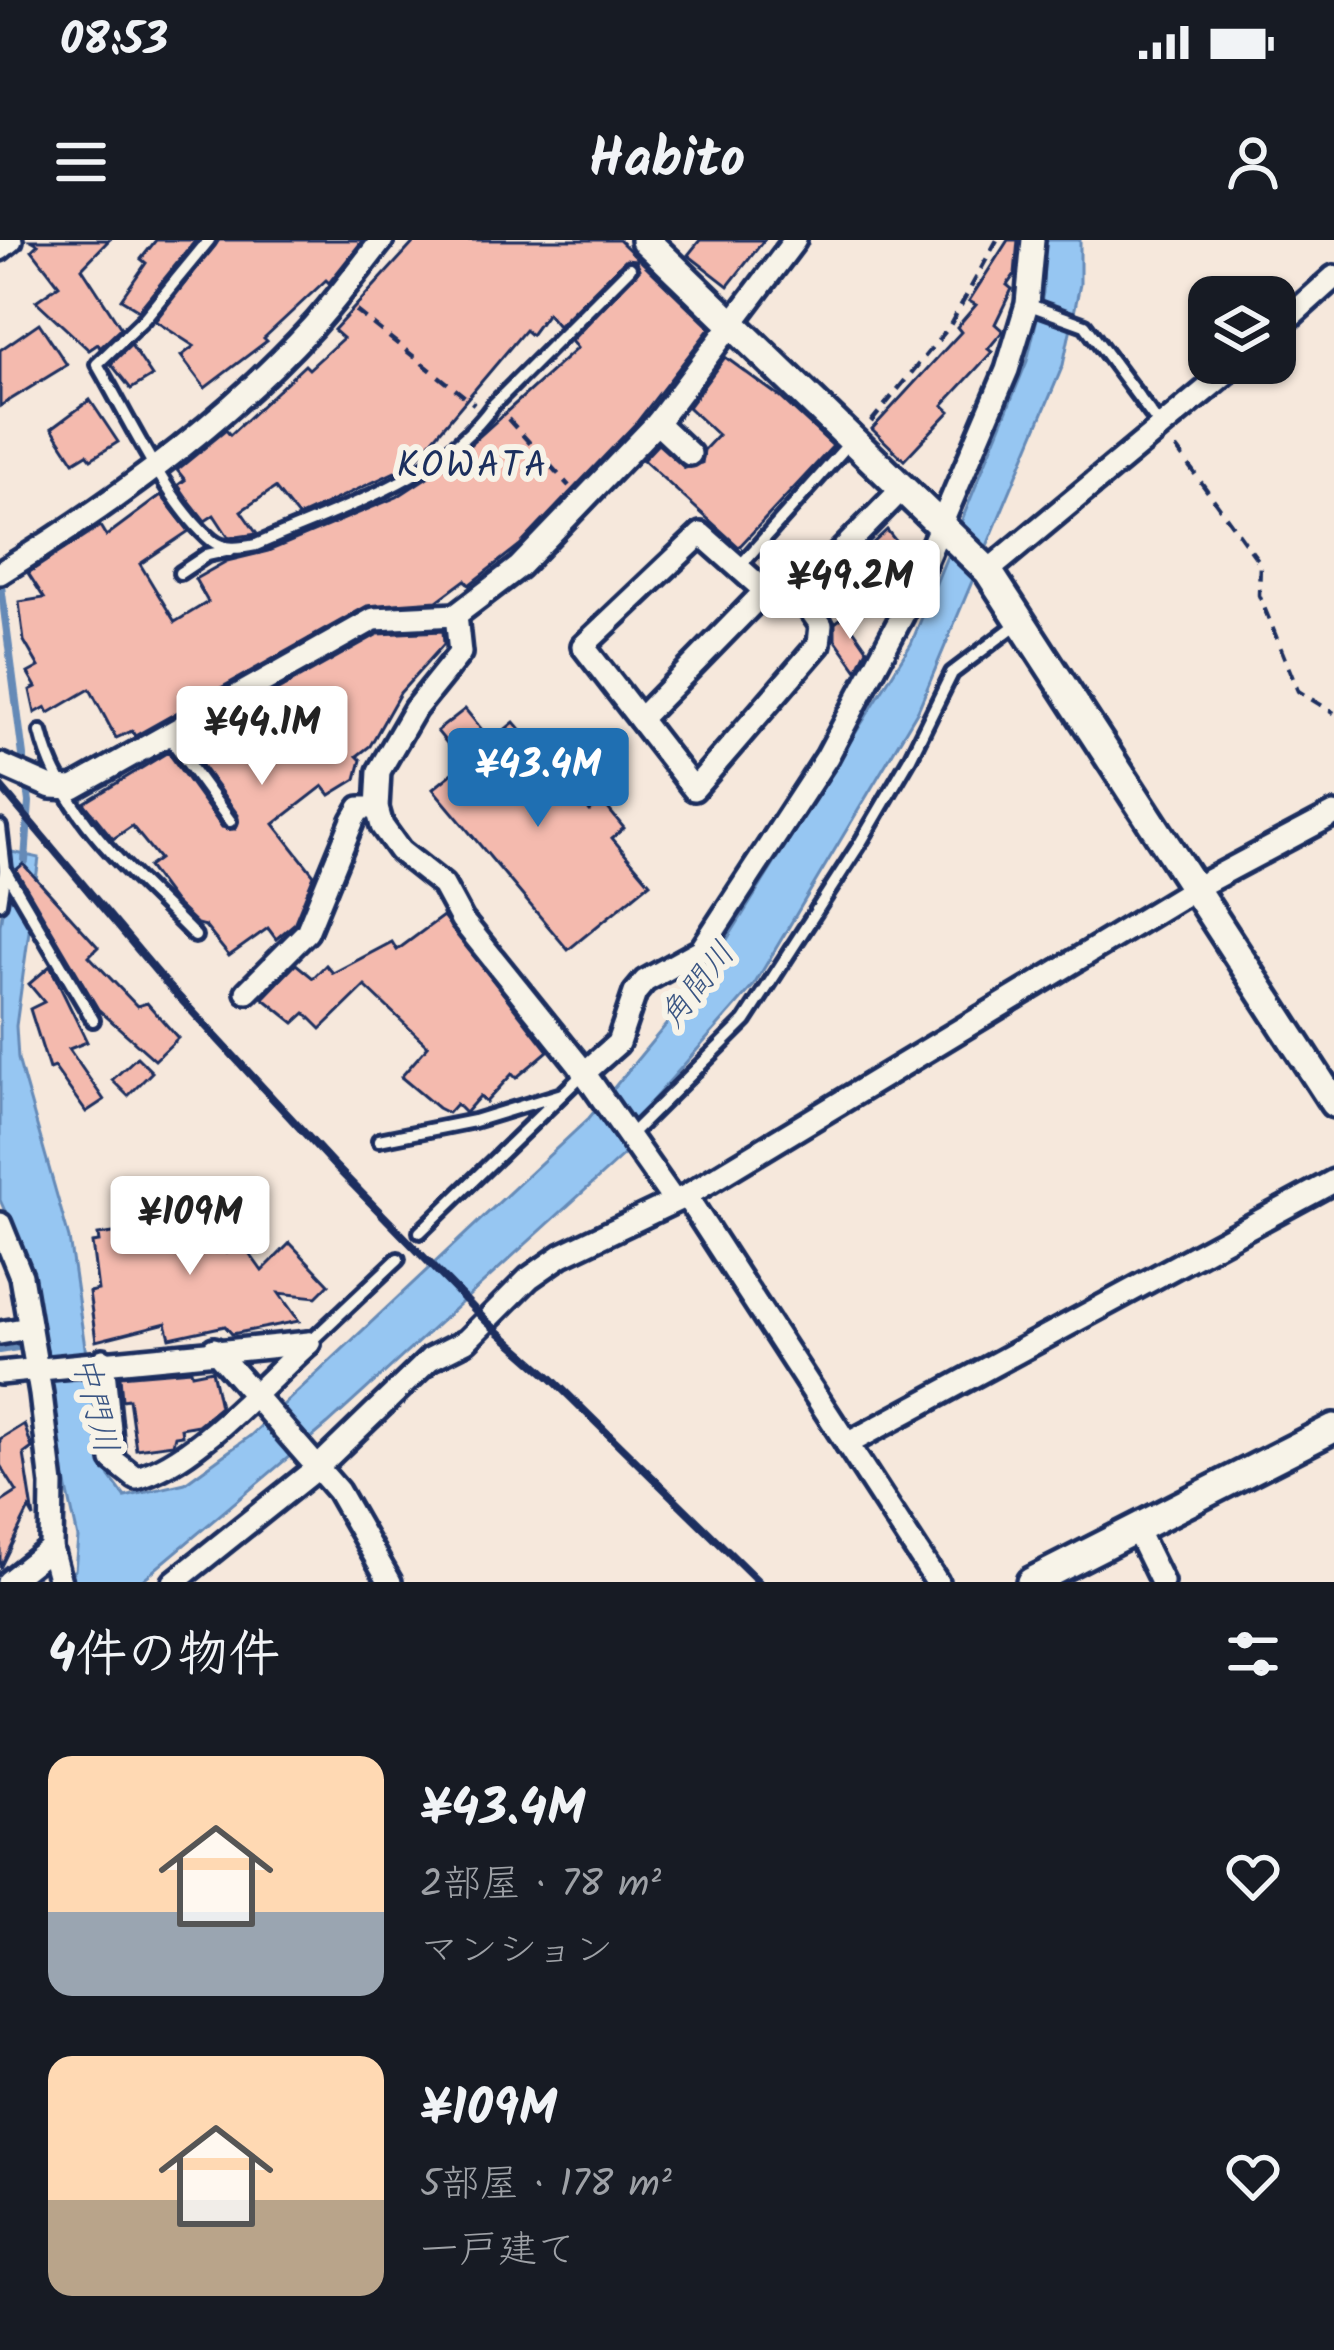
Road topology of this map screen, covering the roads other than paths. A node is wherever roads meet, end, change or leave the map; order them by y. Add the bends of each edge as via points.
1 (11, 240) edge
2 (209, 240) edge
3 (382, 240) edge
4 (645, 240) edge
5 (795, 240) edge
6 (1033, 240) edge
7 (0, 249) edge
8 (630, 268) dead end
9 (1334, 277) edge
10 (1027, 304) junction
11 (1296, 311) edge
12 (734, 324) junction
13 (1213, 384) edge
14 (657, 423) junction
15 (1162, 428) junction
16 (853, 439) junction
17 (690, 454) dead end
18 (156, 465) junction
19 (902, 488) junction
20 (944, 525) junction
21 (236, 549) junction
22 (740, 567) junction
23 (986, 567) junction
24 (7, 568) edge
25 (180, 574) dead end
26 (765, 591) junction
27 (799, 594) junction
28 (456, 615) junction
29 (1021, 621) junction
30 (640, 719) junction
31 (41, 732) dead end
32 (169, 737) junction
33 (2, 763) edge
34 (56, 788) junction
35 (377, 808) junction
36 (1334, 814) edge
37 (230, 820) dead end
38 (0, 827) edge
39 (7, 872) junction
40 (1195, 888) junction
41 (0, 903) edge
42 (195, 936) dead end
43 (247, 992) dead end
44 (93, 1020) dead end
45 (586, 1078) junction
46 (566, 1094) junction
47 (1334, 1103) edge
48 (626, 1136) junction
49 (379, 1140) dead end
50 (1334, 1181) edge
51 (680, 1198) junction
52 (0, 1224) edge
53 (420, 1232) dead end
54 (398, 1258) dead end
55 (29, 1328) junction
56 (0, 1333) edge
57 (309, 1343) junction
58 (214, 1349) junction
59 (99, 1361) junction
60 (40, 1367) junction
61 (0, 1372) edge
62 (254, 1397) junction
63 (1334, 1428) edge
64 (848, 1444) junction
65 (315, 1464) junction
66 (1135, 1526) junction
67 (56, 1564) edge
68 (8, 1582) edge
69 (174, 1582) edge
70 (391, 1582) edge
71 (937, 1582) edge
72 (1031, 1582) edge
73 (1162, 1582) edge

1 - 7 street
2 - 18 lane via 97,364
3 - 18 street via 248,388
4 - 12 street
5 - 12 street
6 - 10 street
8 - 21 lane via 424,469
9 - 11 street
10 - 15 lane via 1085,325
10 - 20 street
12 - 14 street
12 - 16 street
13 - 15 street
14 - 17 street
14 - 28 street via 519,568
15 - 23 street
16 - 19 street
16 - 22 lane
18 - 21 lane via 214,543
18 - 24 street
19 - 20 street
19 - 27 street
20 - 23 street
20 - 45 street via 827,757 757,867 701,950 635,993 618,1043
21 - 25 lane via 207,555
22 - 26 street
22 - 30 street via 701,534 583,646
23 - 29 street
26 - 27 street
26 - 30 street
27 - 30 street via 821,625 819,644 694,789
28 - 32 street via 374,619
28 - 35 street via 469,660 416,710 379,771
29 - 40 street
29 - 48 lane via 952,673 859,845 745,1021
31 - 34 lane
32 - 34 street via 73,788
32 - 37 lane
33 - 34 street
34 - 42 lane
35 - 43 street via 360,808 352,820 307,932
35 - 45 street via 400,851 442,885
36 - 40 street
38 - 39 lane
39 - 41 lane
39 - 44 lane
40 - 47 street
40 - 51 street
45 - 46 lane
45 - 48 street
46 - 49 lane
46 - 53 lane
48 - 51 street
50 - 64 street
51 - 64 street
51 - 65 street via 530,1278
52 - 55 street via 21,1276
54 - 57 lane
55 - 56 street
55 - 60 street
57 - 58 street
57 - 62 street
58 - 59 street
58 - 62 street
59 - 60 street
59 - 62 street via 113,1460 136,1478 159,1472
60 - 61 street
60 - 67 street
62 - 65 street
63 - 66 street
64 - 71 street
65 - 69 street
65 - 70 street
66 - 72 street
66 - 73 street
67 - 68 street

